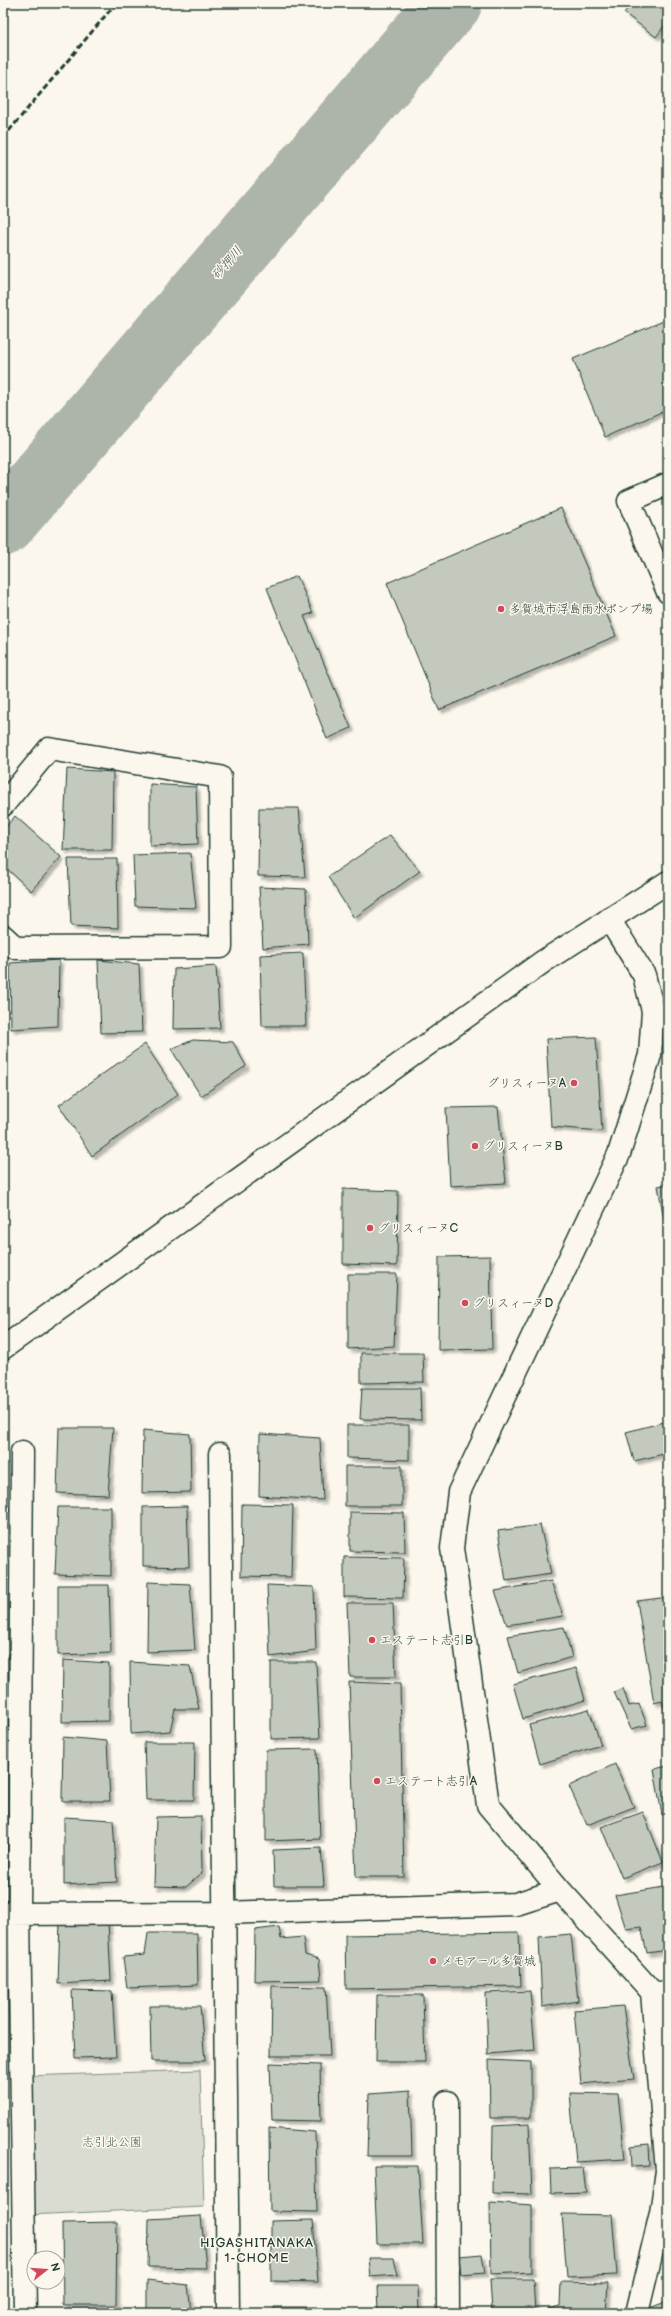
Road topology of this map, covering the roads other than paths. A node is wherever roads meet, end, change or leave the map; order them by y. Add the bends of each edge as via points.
1 (668, 484) edge
2 (668, 592) edge
3 (3, 805) edge
4 (668, 882) edge
5 (609, 919) junction
6 (3, 936) edge
7 (3, 1348) edge
8 (22, 1452) dead end
9 (220, 1454) dead end
10 (560, 1890) junction
11 (223, 1913) junction
12 (11, 1914) edge
13 (660, 1993) edge
14 (447, 2102) dead end
15 (665, 2212) edge
16 (658, 2262) edge
17 (26, 2313) edge
18 (228, 2313) edge
19 (448, 2313) edge
20 (637, 2313) edge

1 - 2 street via 628,501
3 - 6 street via 49,749 220,777 221,947 16,948
4 - 5 street
5 - 7 street via 544,961
5 - 10 street via 644,975 653,1011 650,1055 619,1154 459,1492 452,1548 488,1805
8 - 12 street
9 - 11 street
10 - 11 street via 516,1904
10 - 13 street
11 - 12 street
11 - 18 street
12 - 17 street
13 - 15 street via 667,2171
14 - 19 street
15 - 16 street
16 - 20 street

